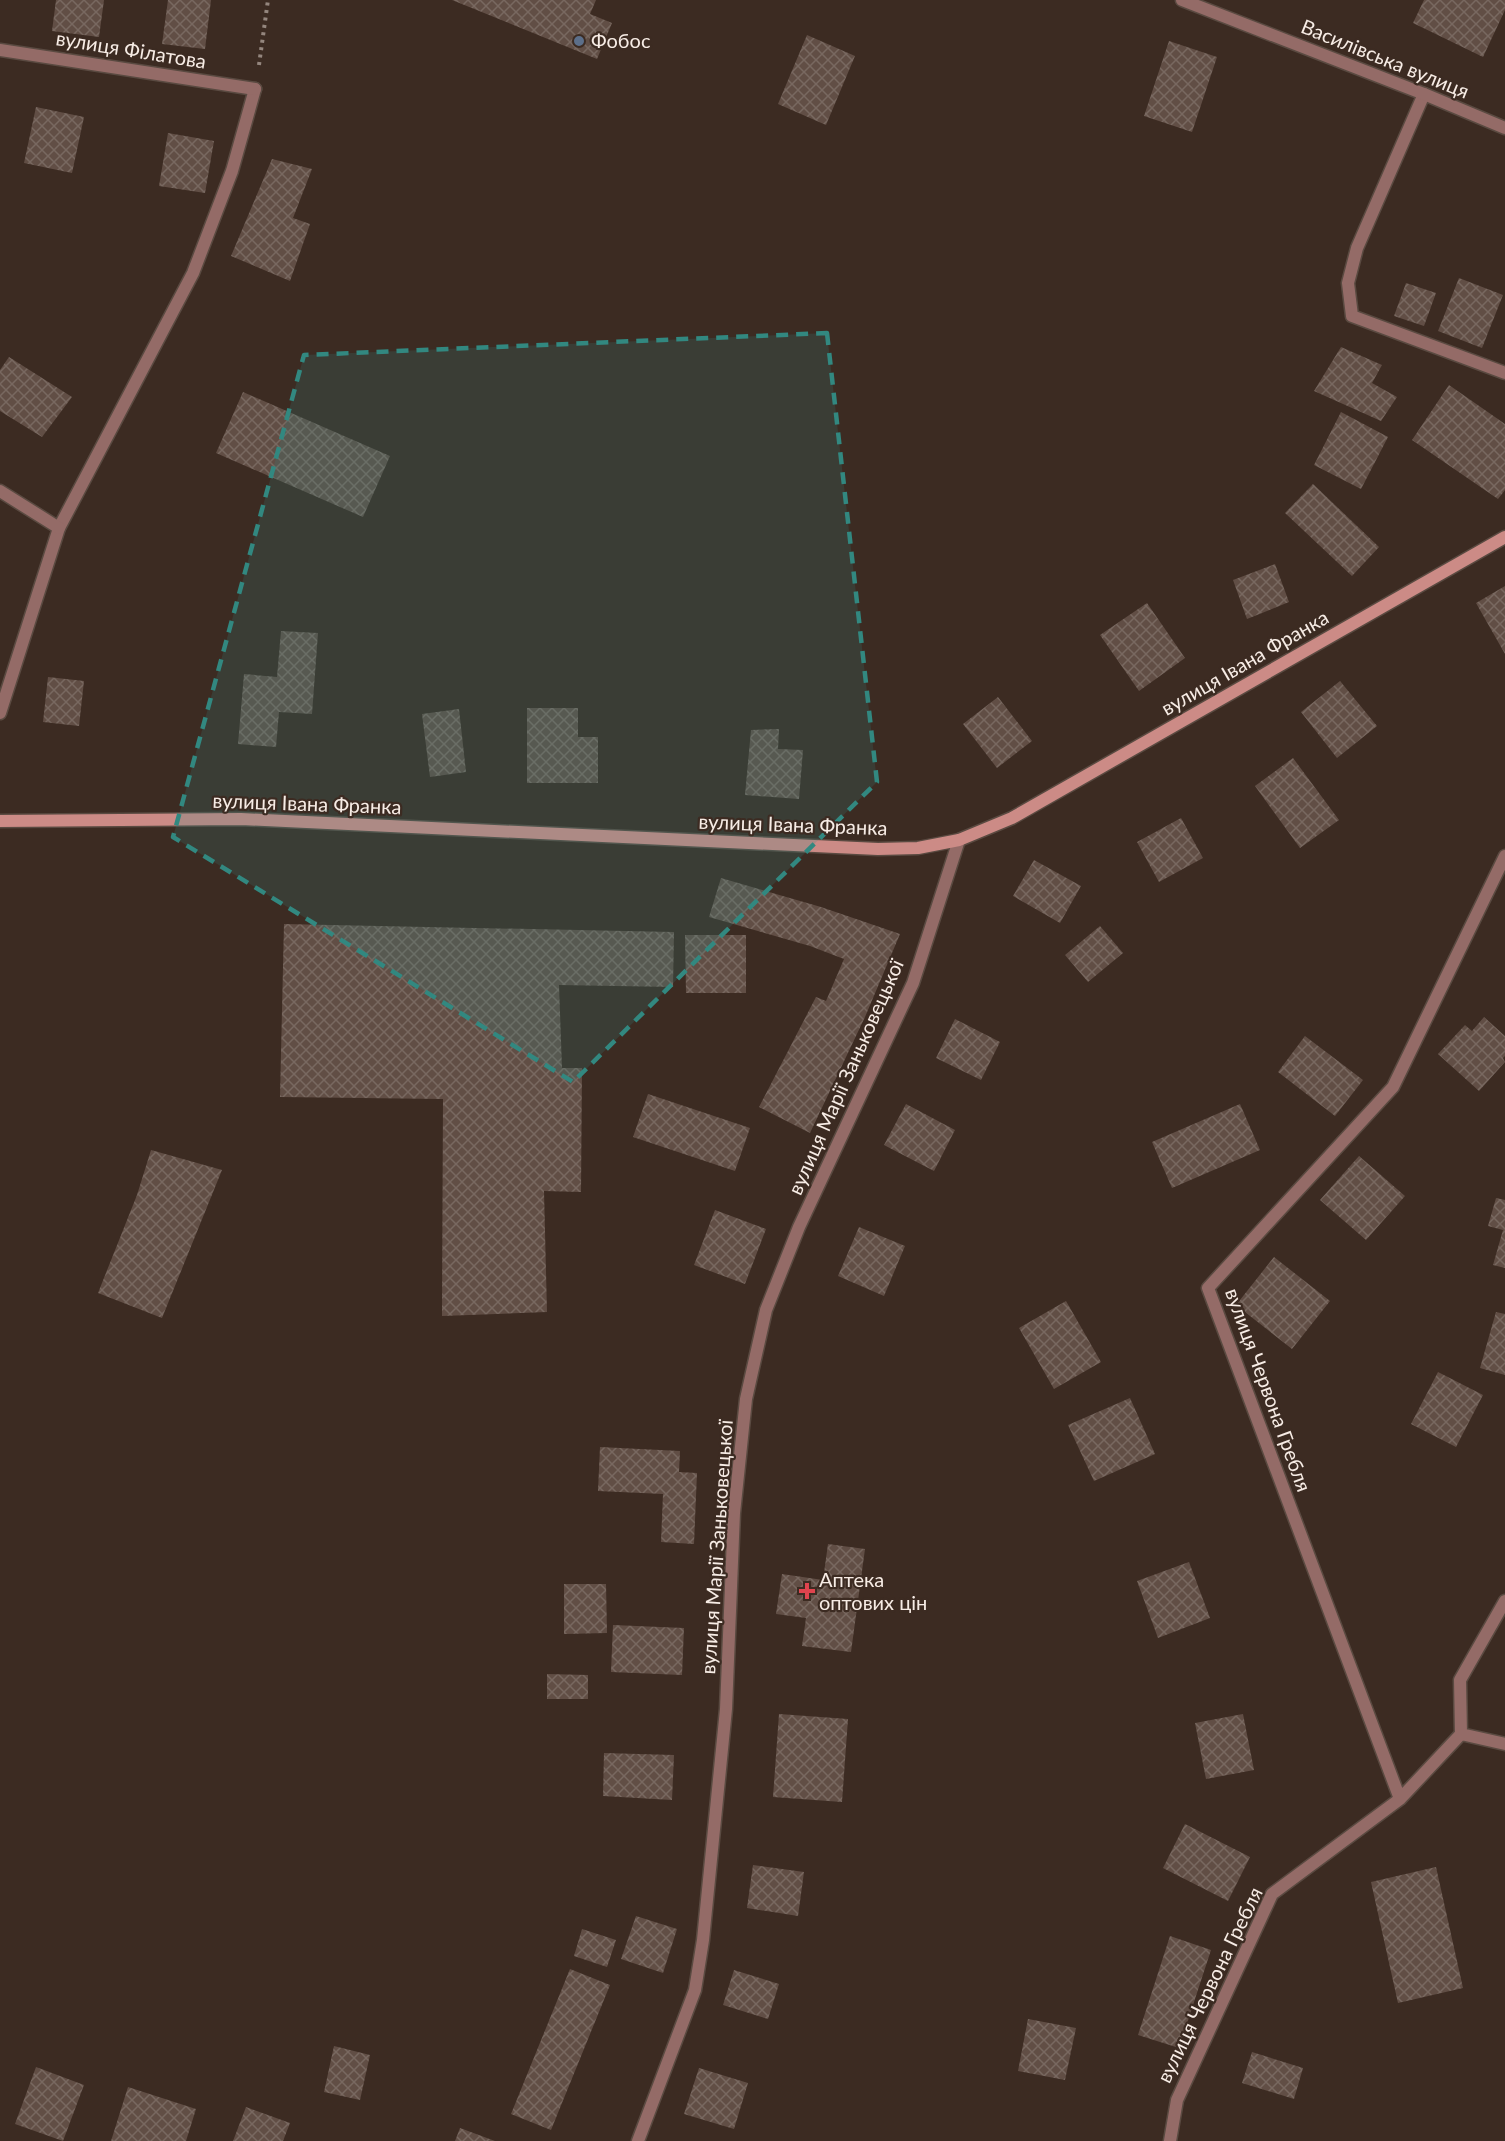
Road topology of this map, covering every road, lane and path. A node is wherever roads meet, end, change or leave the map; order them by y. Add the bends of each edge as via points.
1 (268, 0) edge
2 (1182, 0) edge
3 (0, 50) edge
4 (255, 89) junction
5 (1424, 94) junction
6 (1505, 128) edge
7 (1505, 373) edge
8 (0, 491) edge
9 (59, 528) junction
10 (1505, 537) edge
11 (0, 713) edge
12 (0, 821) edge
13 (959, 840) junction
14 (1505, 856) edge
15 (1505, 1601) edge
16 (1461, 1734) junction
17 (1505, 1744) edge
18 (1400, 1799) junction
19 (638, 2141) edge
20 (1170, 2141) edge

1 - 4 path
2 - 5 street, Василівська вулиця
3 - 4 street, вулиця Філатова
4 - 9 street via 232,171 194,273
5 - 6 street, Василівська вулиця
5 - 7 street via 1357,248 1348,283 1352,316
8 - 9 street
9 - 11 street
10 - 13 main road, вулиця Івана Франка via 1012,818
12 - 13 main road, вулиця Івана Франка via 241,819 878,849 918,848
13 - 19 street, вулиця Марії Заньковецької via 913,983 799,1227 766,1310 746,1399 734,1513 726,1709 703,1940 695,1990
14 - 18 street, вулиця Червона Гребля via 1393,1087 1208,1288
15 - 16 street via 1460,1680
16 - 17 street
16 - 18 street, вулиця Червона Гребля
18 - 20 street, вулиця Червона Гребля via 1272,1894 1177,2100

